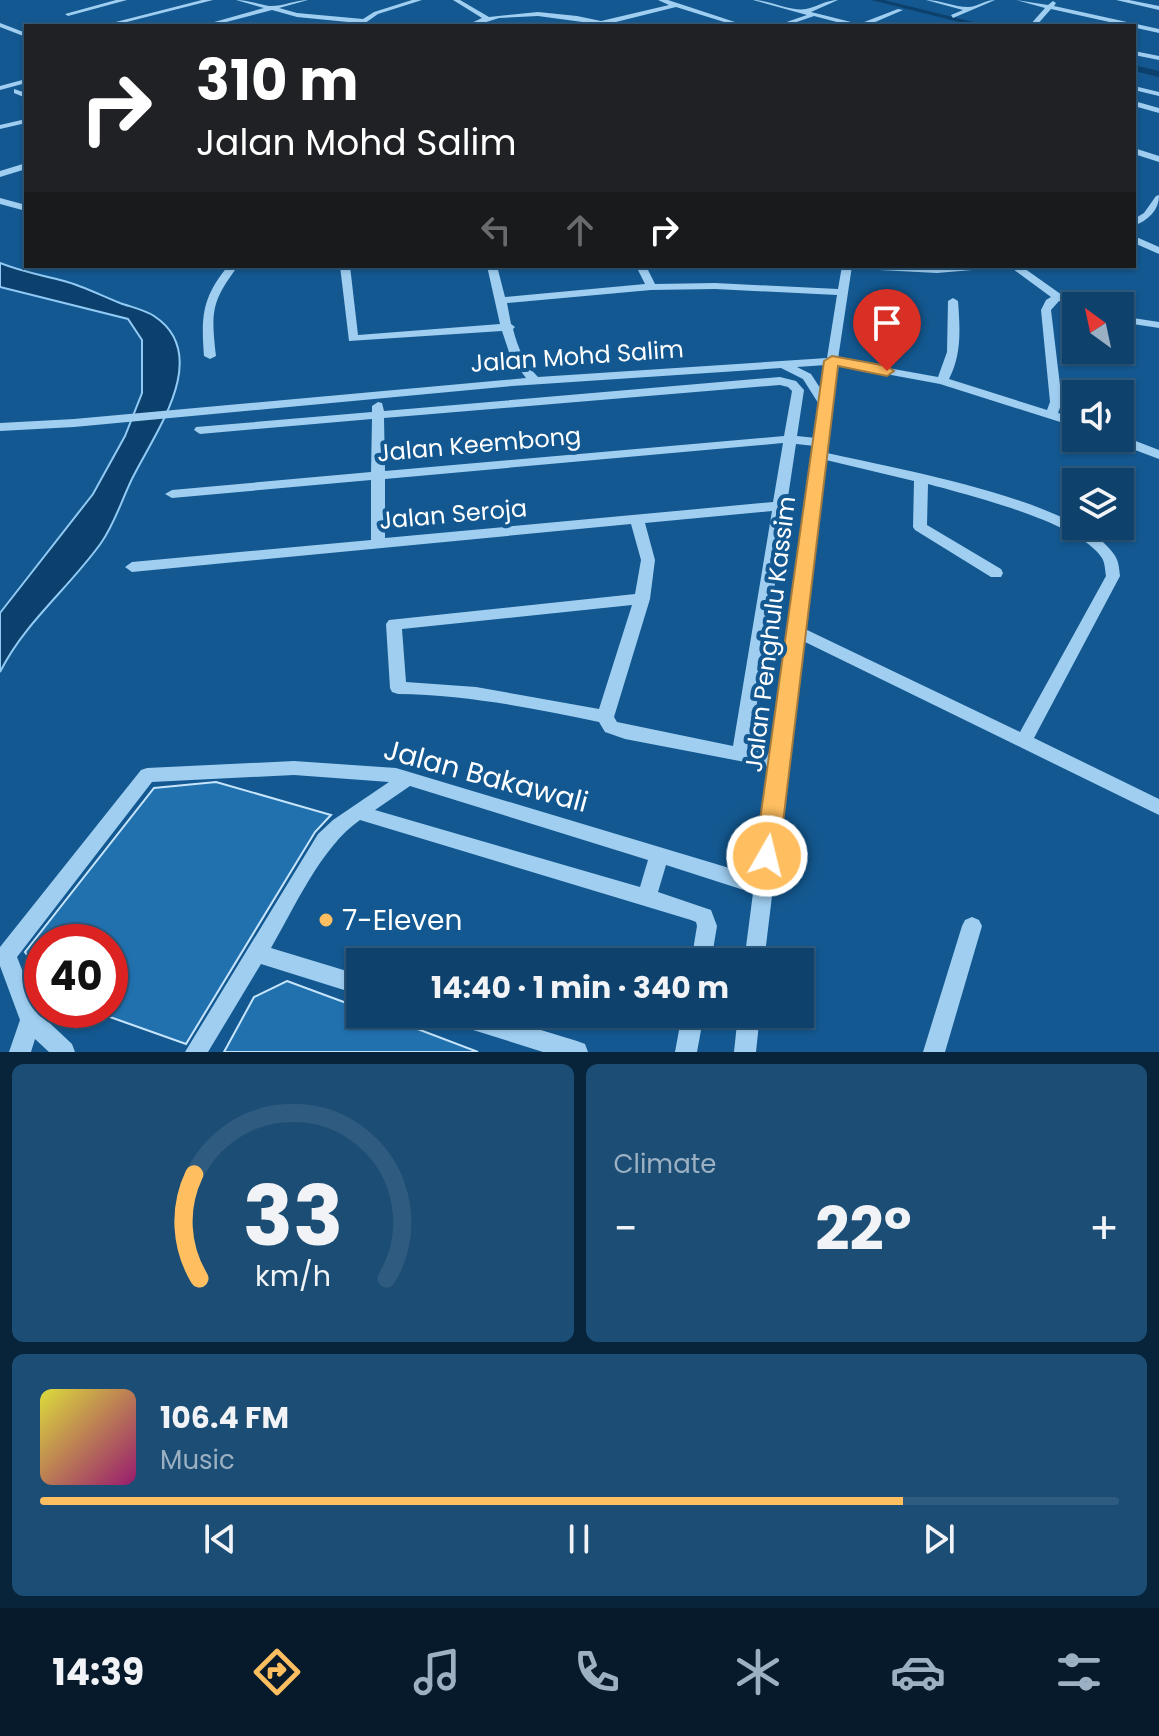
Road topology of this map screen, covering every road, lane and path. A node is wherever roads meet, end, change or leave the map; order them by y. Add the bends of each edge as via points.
1 (124, 0) edge
2 (210, 0) edge
3 (239, 0) edge
4 (305, 0) edge
5 (419, 0) edge
6 (456, 0) edge
7 (661, 0) edge
8 (756, 0) edge
9 (835, 0) edge
10 (929, 0) edge
11 (992, 0) edge
12 (1019, 0) edge
13 (1056, 0) edge
14 (1119, 0) edge
15 (1138, 2) edge
16 (678, 4) junction
17 (1049, 7) junction
18 (1159, 8) edge
19 (969, 9) junction
20 (270, 10) junction
21 (900, 10) dead end
22 (804, 12) junction
23 (68, 14) dead end
24 (813, 14) junction
25 (488, 19) junction
26 (954, 22) edge
27 (111, 24) edge
28 (211, 24) edge
29 (360, 24) edge
30 (474, 24) edge
31 (601, 24) edge
32 (608, 24) edge
33 (738, 24) edge
34 (784, 24) edge
35 (852, 24) edge
36 (865, 24) edge
37 (1034, 24) edge
38 (1126, 24) edge
39 (0, 25) edge
40 (1136, 26) edge
41 (1149, 29) junction
42 (1159, 31) edge
43 (24, 34) edge
44 (1136, 36) edge
45 (1136, 51) edge
46 (1159, 56) edge
47 (11, 78) dead end
48 (22, 85) edge
49 (0, 88) edge
50 (1136, 88) edge
51 (1159, 94) edge
52 (1136, 104) edge
53 (1159, 111) edge
54 (24, 121) edge
55 (0, 127) edge
56 (1136, 152) edge
57 (1159, 159) edge
58 (24, 167) edge
59 (0, 174) edge
60 (1159, 198) edge
61 (0, 201) edge
62 (24, 207) edge
63 (1136, 219) edge
64 (1136, 240) edge
65 (1159, 251) edge
66 (231, 268) edge
67 (345, 268) edge
68 (493, 268) edge
69 (642, 268) edge
70 (847, 268) edge
71 (898, 268) edge
72 (960, 268) edge
73 (1017, 268) edge
74 (651, 287) junction
75 (843, 292) junction
76 (1058, 297) junction
77 (1062, 299) edge
78 (502, 300) junction
79 (953, 301) dead end
80 (1134, 321) edge
81 (1159, 325) edge
82 (509, 327) junction
83 (514, 353) junction
84 (210, 356) dead end
85 (832, 361) junction
86 (781, 363) junction
87 (536, 381) junction
88 (942, 381) junction
89 (512, 382) junction
90 (792, 384) joint
91 (378, 393) junction
92 (826, 406) junction
93 (1051, 414) junction
94 (379, 415) junction
95 (1062, 418) edge
96 (74, 423) junction
97 (0, 427) edge
98 (200, 430) dead end
99 (0, 437) edge
100 (790, 439) junction
101 (1134, 445) edge
102 (820, 449) junction
103 (1159, 455) edge
104 (380, 475) junction
105 (921, 480) junction
106 (172, 494) dead end
107 (779, 506) junction
108 (637, 519) junction
109 (378, 542) junction
110 (132, 567) dead end
111 (996, 573) dead end
112 (642, 599) junction
113 (796, 631) junction
114 (605, 717) junction
115 (1023, 742) junction
116 (740, 755) junction
117 (779, 762) junction
118 (408, 778) junction
119 (1159, 807) edge
120 (357, 812) junction
121 (659, 855) junction
122 (763, 887) junction
123 (647, 898) junction
124 (30, 924) edge
125 (972, 926) dead end
126 (24, 932) edge
127 (703, 948) edge
128 (756, 948) edge
129 (257, 953) junction
130 (346, 981) edge
131 (24, 1002) edge
132 (28, 1028) edge
133 (39, 1028) edge
134 (499, 1028) edge
135 (690, 1028) edge
136 (748, 1028) edge
137 (20, 1052) edge
138 (64, 1052) edge
139 (196, 1052) edge
140 (577, 1052) edge
141 (686, 1052) edge
142 (745, 1052) edge
143 (934, 1052) edge

1 - 23 street
2 - 27 street
3 - 20 street
4 - 20 street
5 - 29 street via 376,13
6 - 25 street
7 - 16 street
8 - 22 street
9 - 22 street
10 - 19 street
11 - 19 street
12 - 17 street
13 - 17 street
14 - 15 street
15 - 18 street
16 - 32 street
16 - 33 street
17 - 37 street
17 - 38 street
19 - 26 street
20 - 28 street
20 - 29 street
21 - 36 street
22 - 24 street
24 - 34 street
24 - 35 street
25 - 30 street
25 - 31 street via 566,16
39 - 43 street
40 - 41 street
41 - 42 street
41 - 44 street
45 - 46 street
47 - 48 street
48 - 49 street
50 - 51 street
52 - 53 street
54 - 55 street
56 - 57 street
58 - 59 street
60 - 63 street
61 - 62 street
64 - 65 street
66 - 84 street via 207,307
67 - 82 street via 353,339
68 - 78 street
69 - 74 street
70 - 75 street, Jalan Penghulu Kassim
71 - 72 street
73 - 76 street
74 - 75 street
74 - 78 street
75 - 85 street, Jalan Penghulu Kassim
76 - 77 street
76 - 93 street via 1046,310 1056,402
78 - 82 street
79 - 88 street via 955,347
80 - 81 street
82 - 83 street
83 - 87 street
83 - 89 street
85 - 86 street, Jalan Mohd Salim
85 - 88 street, Jalan Mohd Salim
85 - 92 street, Jalan Penghulu Kassim
86 - 87 street, Jalan Mohd Salim
86 - 92 street via 807,377
87 - 89 street, Jalan Mohd Salim
88 - 93 street, Jalan Mohd Salim
89 - 91 street, Jalan Mohd Salim
90 - 94 street, Jalan Mohd Salim
90 - 100 street, Jalan Penghulu Kassim via 798,390
91 - 94 street
91 - 96 street, Jalan Mohd Salim
92 - 102 street, Jalan Penghulu Kassim
93 - 95 street, Jalan Mohd Salim
94 - 98 street, Jalan Mohd Salim
94 - 104 street
96 - 97 street, Jalan Mohd Salim
96 - 99 street, Jalan Mohd Salim
100 - 102 street, Jalan Keembong
100 - 104 street, Jalan Keembong
100 - 107 street, Jalan Penghulu Kassim
101 - 103 street
102 - 105 street, Jalan Keembong
102 - 113 street, Jalan Penghulu Kassim
104 - 106 street, Jalan Keembong
104 - 109 street
105 - 111 street via 920,527
105 - 115 street, Jalan Keembong via 1042,513 1080,531 1112,563 1113,576
107 - 108 street, Jalan Seroja
107 - 116 street, Jalan Penghulu Kassim
108 - 109 street, Jalan Seroja
108 - 112 street via 648,560
109 - 110 street, Jalan Seroja
112 - 114 street
112 - 114 street via 394,624 398,688 489,692
113 - 115 street
113 - 117 street, Jalan Penghulu Kassim
114 - 116 street via 611,727 625,732
115 - 119 street
116 - 117 street
117 - 122 street, Jalan Penghulu Kassim
118 - 120 street
118 - 121 street, Jalan Bakawali
118 - 124 street, Jalan Bakawali via 294,768 147,775
120 - 123 street
120 - 129 street via 325,840
121 - 122 street, Jalan Bakawali
121 - 123 street
122 - 128 street, Jalan Penghulu Kassim
123 - 127 street via 704,916
125 - 143 street
126 - 131 street, Jalan Bakawali via 6,955
129 - 130 street
129 - 139 street
132 - 137 street
133 - 138 street, Jalan Bakawali
134 - 140 street
135 - 141 street
136 - 142 street

